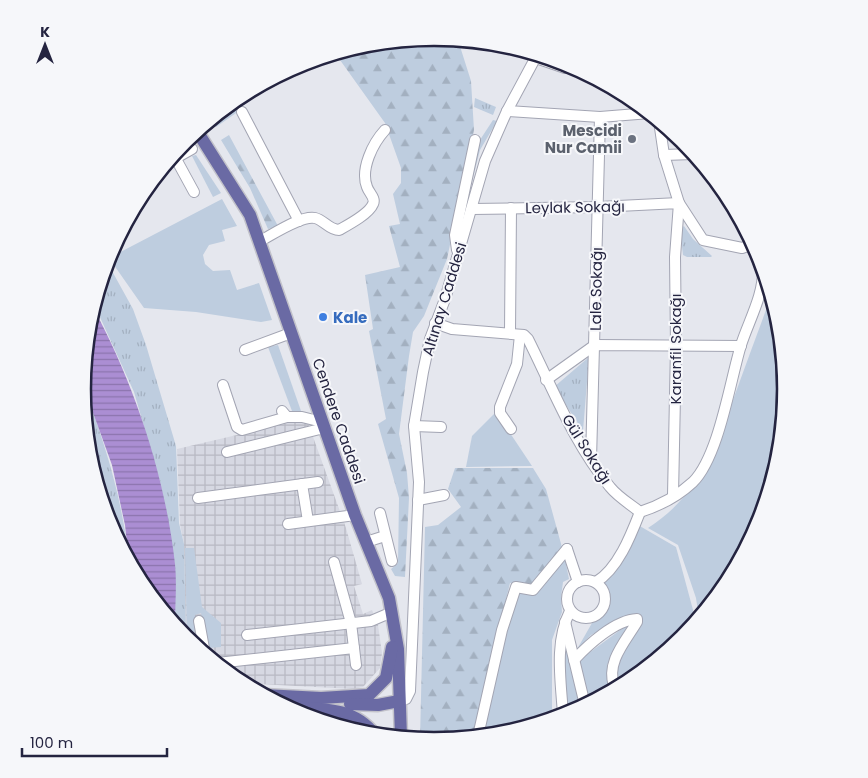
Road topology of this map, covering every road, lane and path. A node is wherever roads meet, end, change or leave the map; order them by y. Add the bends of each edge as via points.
1 (533, 61) edge
2 (507, 111) junction
3 (242, 112) dead end
4 (638, 114) edge
5 (600, 117) junction
6 (385, 130) dead end
7 (661, 132) edge
8 (202, 137) edge
9 (475, 140) dead end
10 (206, 143) junction
11 (194, 145) edge
12 (683, 154) edge
13 (664, 155) junction
14 (174, 165) edge
15 (194, 192) dead end
16 (679, 203) junction
17 (598, 207) junction
18 (511, 208) junction
19 (472, 209) junction
20 (299, 221) junction
21 (260, 241) junction
22 (746, 247) edge
23 (458, 256) junction
24 (761, 287) edge
25 (435, 323) junction
26 (291, 333) junction
27 (515, 334) junction
28 (595, 345) junction
29 (676, 346) junction
30 (741, 346) junction
31 (246, 350) dead end
32 (546, 380) junction
33 (223, 385) dead end
34 (323, 425) junction
35 (414, 426) junction
36 (441, 427) dead end
37 (511, 429) dead end
38 (227, 452) dead end
39 (591, 460) junction
40 (318, 482) dead end
41 (302, 484) junction
42 (444, 495) dead end
43 (673, 496) junction
44 (198, 498) dead end
45 (418, 500) junction
46 (640, 512) junction
47 (380, 513) dead end
48 (354, 515) junction
49 (308, 521) junction
50 (288, 524) dead end
51 (385, 536) junction
52 (366, 542) junction
53 (392, 561) dead end
54 (334, 562) dead end
55 (578, 582) junction
56 (596, 582) junction
57 (570, 611) junction
58 (393, 617) junction
59 (199, 621) dead end
60 (565, 622) junction
61 (351, 623) junction
62 (247, 635) dead end
63 (203, 642) edge
64 (354, 648) junction
65 (574, 660) junction
66 (226, 662) edge
67 (356, 664) dead end
68 (613, 681) edge
69 (282, 696) edge
70 (583, 697) edge
71 (321, 698) junction
72 (399, 700) junction
73 (563, 707) edge
74 (310, 709) edge
75 (366, 725) edge
76 (480, 729) edge
77 (401, 730) edge

1 - 2 street, Altınay Caddesi
2 - 5 street
2 - 19 street, Altınay Caddesi via 485,161
3 - 20 street
4 - 5 street
5 - 17 street, Lale Sokağı
6 - 20 street via 372,147 368,159 367,187 374,199 373,205 339,230 313,217
7 - 13 street
8 - 10 main road, Cendere Caddesi
9 - 23 street via 456,235
10 - 11 street
10 - 21 main road, Cendere Caddesi via 250,215
12 - 13 street
13 - 16 street
14 - 15 street
16 - 17 street, Leylak Sokağı
16 - 22 street via 703,240
16 - 29 street, Karanfil Sokağı via 675,257
17 - 18 street, Leylak Sokağı
17 - 28 street, Lale Sokağı
18 - 19 street, Leylak Sokağı
18 - 27 street
19 - 23 street, Altınay Caddesi
20 - 21 street
21 - 26 main road, Cendere Caddesi
23 - 25 street, Altınay Caddesi
24 - 30 street
25 - 27 street via 452,329
25 - 35 street, Altınay Caddesi via 422,372
26 - 31 street via 262,348
26 - 34 main road, Cendere Caddesi
27 - 32 street, Gül Sokağı via 528,339
27 - 37 street via 517,364 500,407
28 - 29 street
28 - 32 street
28 - 39 street, Lale Sokağı
29 - 30 street
29 - 43 street, Karanfil Sokağı
30 - 43 street via 723,416 707,459 693,482
32 - 39 street, Gül Sokağı
33 - 34 street via 229,414 242,430 285,414
34 - 38 street
34 - 48 main road, Cendere Caddesi
35 - 36 street
35 - 45 street, Altınay Caddesi
39 - 46 street, Gül Sokağı via 611,489
40 - 41 street
41 - 44 street
41 - 49 street
42 - 45 street
43 - 46 street via 661,505
45 - 72 street, Altınay Caddesi via 410,691 406,699
46 - 56 street via 615,562
47 - 51 street
48 - 49 street
48 - 52 main road, Cendere Caddesi
49 - 50 street
51 - 52 street
51 - 53 street
52 - 58 main road, Cendere Caddesi
54 - 61 street
55 - 56 street
55 - 57 street via 567,595
55 - 76 street via 568,549 533,590 516,587 502,630
56 - 57 street via 606,598 603,610 587,619
57 - 60 street
58 - 61 street
58 - 71 main road via 389,668 382,684 362,697
58 - 72 main road, Cendere Caddesi via 398,649
59 - 63 street
60 - 65 street
60 - 73 street via 560,642
61 - 62 street
61 - 64 street
64 - 66 street
64 - 67 street
65 - 68 street via 592,642 637,619 613,662
65 - 70 street
69 - 71 main road
71 - 72 main road via 360,705
72 - 77 main road, Cendere Caddesi
74 - 75 main road via 341,711 361,719

